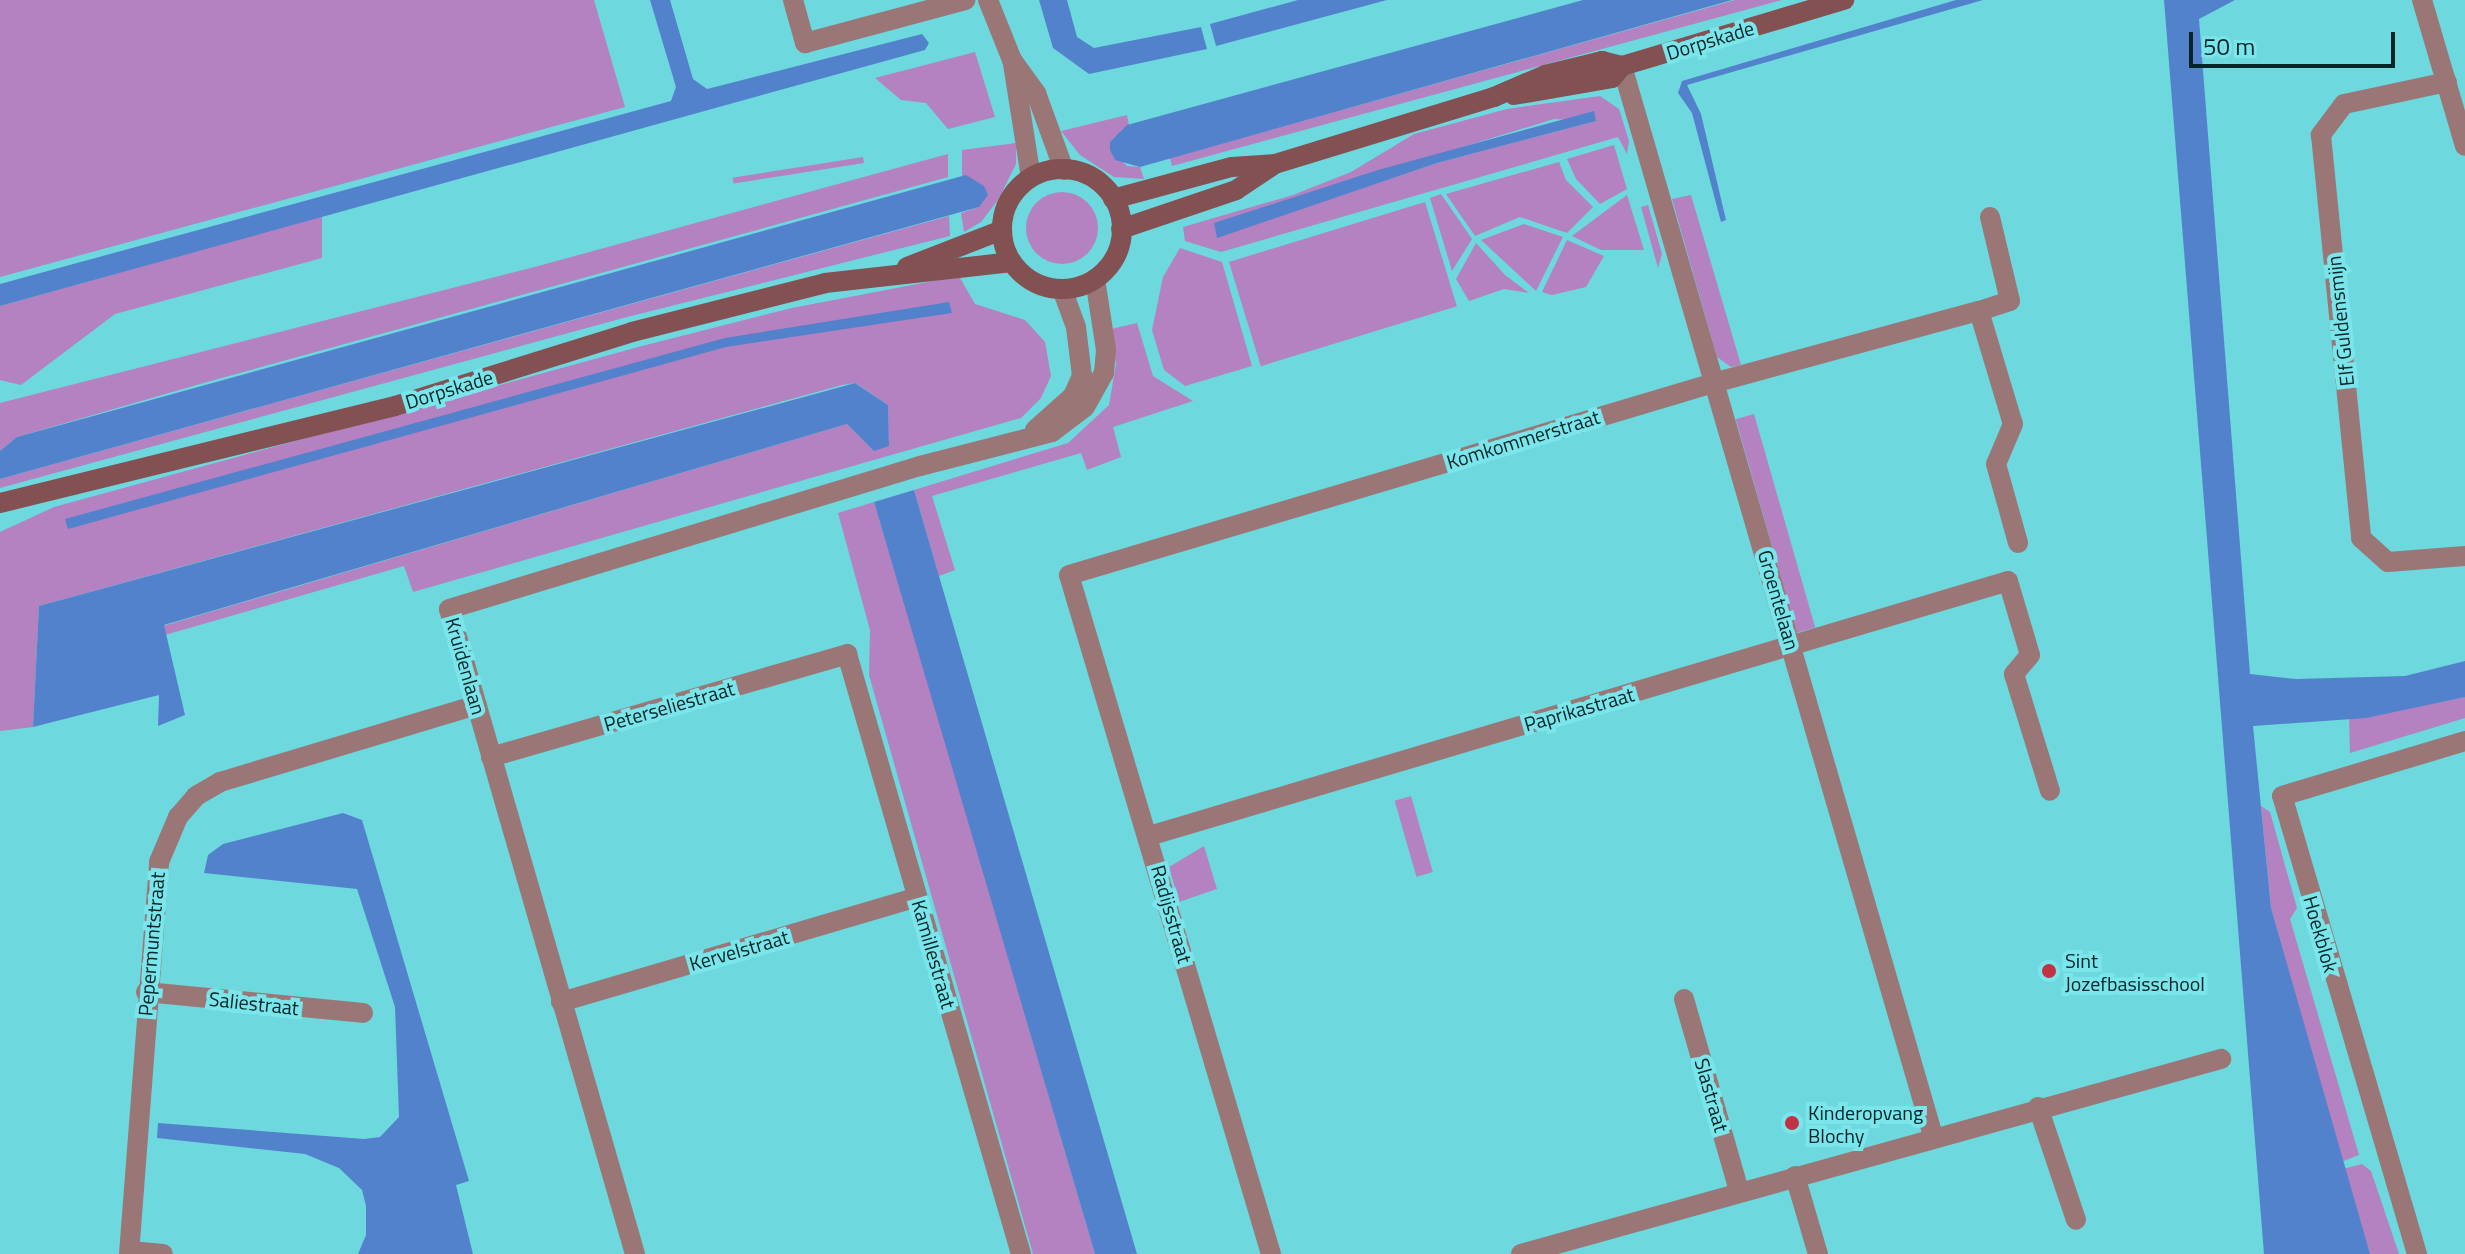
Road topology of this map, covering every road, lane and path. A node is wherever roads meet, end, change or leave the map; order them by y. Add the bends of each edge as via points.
1 (793, 0) edge
2 (965, 0) edge
3 (988, 0) edge
4 (1844, 0) edge
5 (2422, 0) edge
6 (1012, 60) junction
7 (1622, 66) junction
8 (2447, 82) junction
9 (2465, 146) edge
10 (1275, 164) junction
11 (1064, 170) junction
12 (1031, 178) junction
13 (1113, 199) junction
14 (1990, 217) dead end
15 (1121, 229) junction
16 (1002, 230) junction
17 (1012, 262) junction
18 (896, 271) junction
19 (1095, 279) junction
20 (1062, 289) junction
21 (1979, 311) junction
22 (1717, 382) junction
23 (1026, 438) junction
24 (0, 503) edge
25 (2018, 543) dead end
26 (2465, 556) edge
27 (1069, 575) joint
28 (1793, 646) junction
29 (847, 654) joint
30 (477, 705) junction
31 (2465, 741) edge
32 (491, 757) junction
33 (2050, 791) dead end
34 (1149, 836) junction
35 (917, 897) junction
36 (146, 992) junction
37 (1684, 999) dead end
38 (561, 1002) junction
39 (363, 1013) dead end
40 (2221, 1059) dead end
41 (2038, 1107) junction
42 (1933, 1136) junction
43 (1795, 1176) junction
44 (1739, 1191) junction
45 (2076, 1220) dead end
46 (1544, 1251) edge
47 (130, 1252) edge
48 (163, 1254) edge
49 (635, 1254) edge
50 (1021, 1254) edge
51 (1271, 1254) edge
52 (1521, 1254) edge
53 (1818, 1254) edge
54 (2417, 1254) edge

1 - 2 street via 805,43
3 - 6 street
4 - 7 main road, Dorpskade
5 - 8 street
6 - 11 street via 1036,93
6 - 12 street
7 - 10 main road, Dorpskade via 1602,61 1545,75 1494,97
7 - 22 street, Groentelaan
8 - 9 street
8 - 26 street, Elf Guldensmijn via 2344,104 2321,135 2361,538 2388,562
10 - 13 main road, Dorpskade via 1232,167
10 - 15 main road, Dorpskade via 1236,190
11 - 12 main road
11 - 13 main road via 1093,178
12 - 16 main road via 1007,205
13 - 15 main road
14 - 21 street, Komkommerstraat via 2010,301
15 - 19 main road via 1111,262
16 - 17 main road
16 - 18 main road, Dorpskade
17 - 18 main road, Dorpskade
17 - 20 main road via 1028,279
18 - 24 main road, Dorpskade via 825,283 632,332 395,406
19 - 20 main road
19 - 23 street, Kruidenlaan via 1106,350 1095,393 1071,421
20 - 23 street, Kruidenlaan via 1076,327 1082,376 1073,396
21 - 22 street, Komkommerstraat
21 - 25 street via 2013,424 1996,464
22 - 27 street, Komkommerstraat
22 - 28 street, Groentelaan
23 - 30 street, Kruidenlaan via 449,609
27 - 34 street, Radijsstraat
28 - 33 street, Paprikastraat via 2008,581 2030,655 2014,674
28 - 34 street, Paprikastraat
28 - 42 street, Groentelaan
29 - 32 street, Peterseliestraat
29 - 35 street, Kamillestraat
30 - 32 street, Kruidenlaan
30 - 36 street, Pepermuntstraat via 220,782 196,796 178,817 159,862
31 - 54 street, Hoekblok via 2282,796
32 - 38 street, Kruidenlaan
34 - 51 street, Radijsstraat
35 - 38 street, Kervelstraat
35 - 50 street, Kamillestraat
36 - 39 street, Saliestraat
36 - 47 street, Pepermuntstraat
37 - 44 street, Slastraat
38 - 49 street, Kruidenlaan
40 - 41 street
41 - 42 street
41 - 45 street
42 - 43 street
43 - 44 street
43 - 53 street
44 - 46 street
46 - 52 street
47 - 48 street

